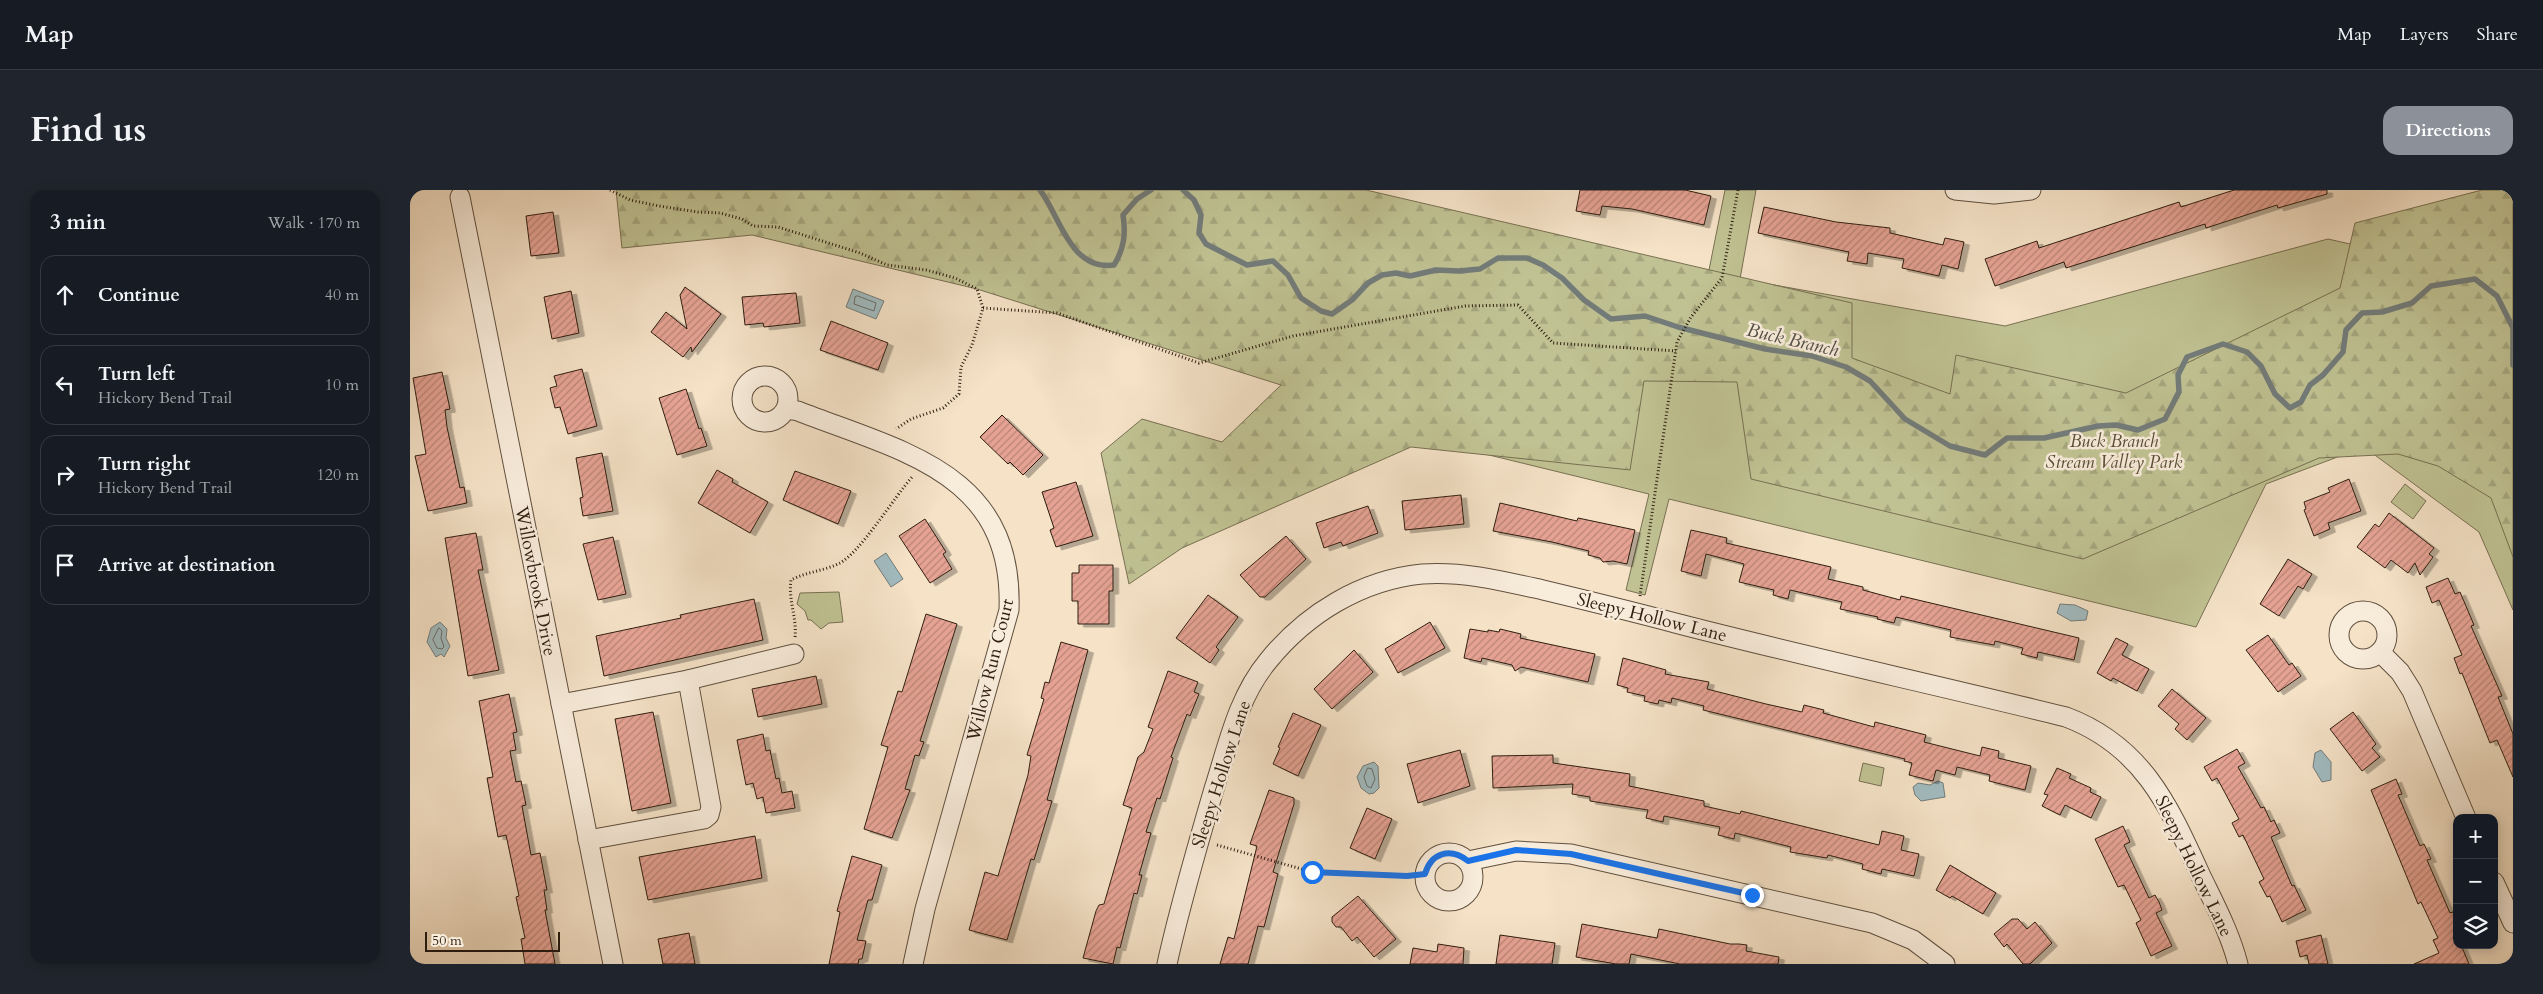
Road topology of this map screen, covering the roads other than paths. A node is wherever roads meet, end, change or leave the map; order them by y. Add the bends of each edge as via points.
1 (1956, 190) edge
2 (2031, 190) edge
3 (460, 197) dead end
4 (786, 409) dead end
5 (2380, 652) dead end
6 (794, 654) road end
7 (688, 680) junction
8 (561, 704) junction
9 (2464, 814) edge
10 (588, 840) junction
11 (1468, 861) junction
12 (2498, 891) edge
13 (2513, 923) edge
14 (613, 964) edge
15 (913, 964) edge
16 (1167, 964) edge
17 (1945, 964) edge
18 (2238, 964) edge

1 - 2 street via 1994,194
3 - 8 street, Willowbrook Drive
4 - 15 street, Willow Run Court via 924,462 966,489 987,515 1004,553 1010,592 1009,610 950,817
5 - 9 street via 2408,683
6 - 7 street
7 - 8 street
7 - 10 street via 711,808 709,815 704,819
8 - 10 street, Willowbrook Drive
10 - 14 street, Willowbrook Drive
11 - 11 street via 1451,852 1442,853 1427,865 1426,884 1430,892 1441,900 1456,900 1465,895 1473,878
11 - 17 street via 1501,852 1529,850 1603,860 1872,923 1913,940
12 - 13 street
16 - 18 street, Sleepy Hollow Lane via 1230,738 1245,696 1266,663 1298,628 1354,592 1418,575 1452,573 1493,579 1636,612 2066,717 2097,731 2140,765 2163,797 2218,910

